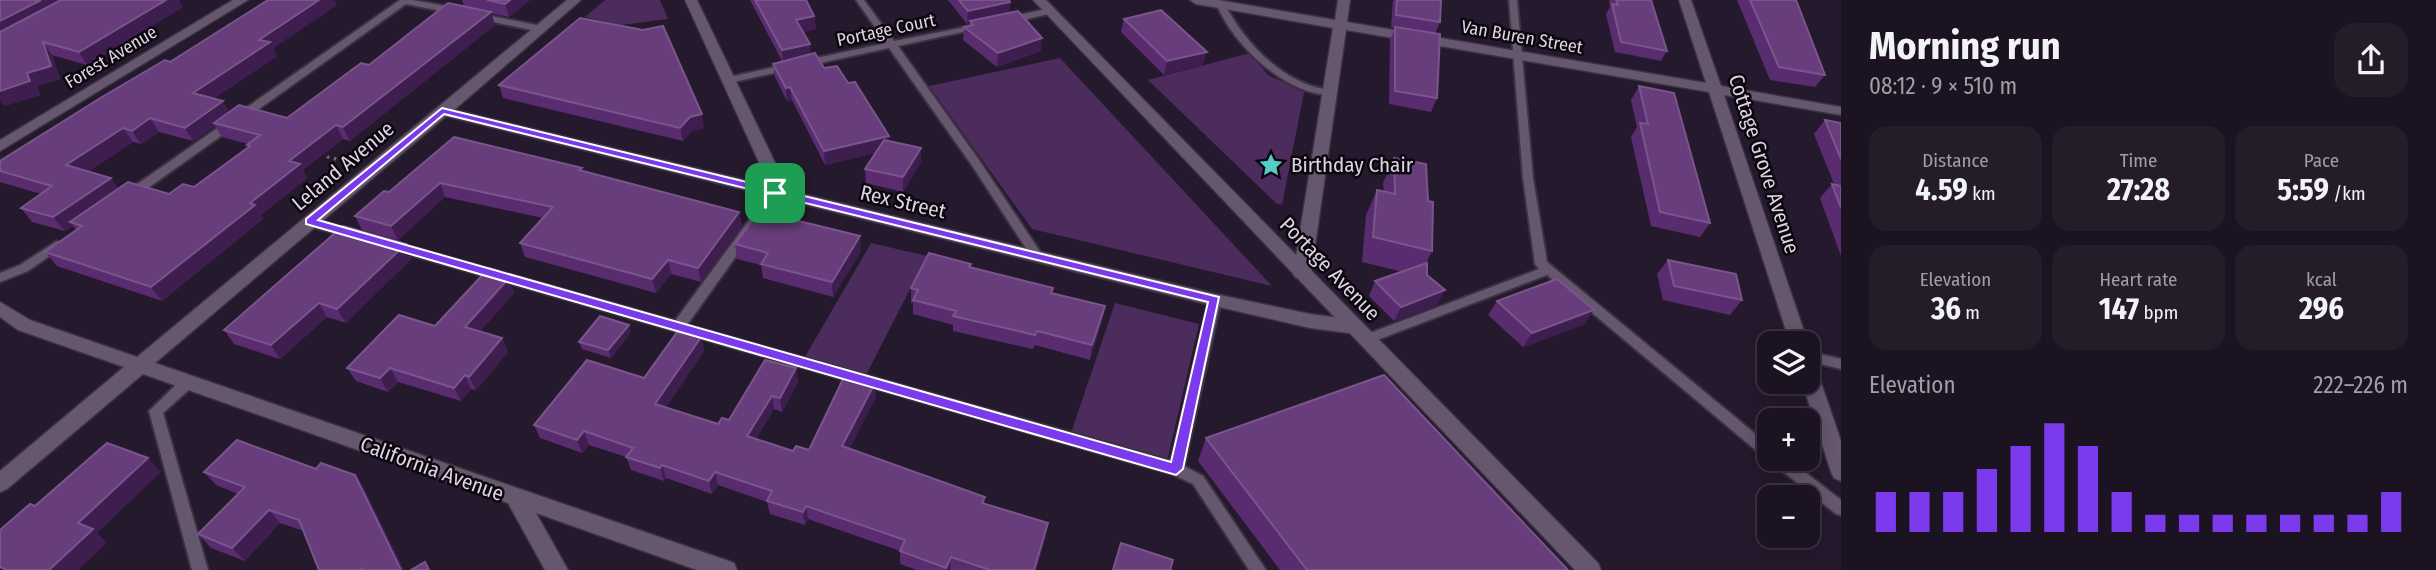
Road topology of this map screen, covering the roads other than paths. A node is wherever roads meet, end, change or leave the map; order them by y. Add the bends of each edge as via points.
1 (575, 0) edge
2 (691, 0) edge
3 (860, 0) edge
4 (1196, 0) edge
5 (1344, 0) edge
6 (1513, 0) edge
7 (1685, 0) edge
8 (237, 1) edge
9 (406, 1) edge
10 (1221, 5) junction
11 (1045, 6) edge
12 (1003, 21) edge
13 (991, 24) edge
14 (1340, 25) junction
15 (541, 29) junction
16 (890, 45) junction
17 (1518, 55) junction
18 (729, 80) junction
19 (1716, 90) junction
20 (1332, 93) junction
21 (442, 111) junction
22 (1841, 111) edge
23 (0, 146) edge
24 (775, 193) junction
25 (119, 203) edge
26 (310, 222) junction
27 (66, 240) edge
28 (1037, 256) junction
29 (1546, 271) junction
30 (1302, 274) junction
31 (0, 278) edge
32 (1215, 300) junction
33 (0, 308) edge
34 (680, 326) junction
35 (1794, 331) edge
36 (1361, 333) junction
37 (1820, 359) edge
38 (1841, 364) edge
39 (140, 365) junction
40 (187, 383) junction
41 (1816, 394) edge
42 (1757, 443) edge
43 (1176, 469) junction
44 (1793, 471) edge
45 (1841, 472) edge
46 (0, 483) edge
47 (517, 500) junction
48 (1841, 509) edge
49 (200, 570) edge
50 (557, 570) edge
51 (726, 570) edge
52 (1258, 570) edge
53 (1590, 570) edge

1 - 15 street, Leland Avenue
2 - 18 street
3 - 16 lane
4 - 10 street, Van Buren Street
5 - 14 street
6 - 17 lane
7 - 19 street, Cottage Grove Avenue
8 - 23 street, Forest Avenue
9 - 15 lane
9 - 25 lane
10 - 14 street, Van Buren Street
10 - 20 lane via 1224,16 1272,69 1304,87
11 - 12 lane
11 - 30 street, Portage Avenue
13 - 16 lane, Portage Court
14 - 17 street, Van Buren Street
14 - 20 street
15 - 21 street, Leland Avenue
16 - 18 lane, Portage Court
16 - 28 lane
17 - 19 street, Van Buren Street
17 - 29 lane via 1531,205 1538,258
18 - 24 street via 770,169
19 - 22 street, Van Buren Street
19 - 35 street, Cottage Grove Avenue
20 - 30 street
21 - 24 street, Rex Street
21 - 26 street, Leland Avenue
24 - 28 street, Rex Street
24 - 34 lane
26 - 34 lane
26 - 39 street, Leland Avenue
27 - 31 lane
28 - 32 street, Rex Street
29 - 36 lane
29 - 42 lane
30 - 36 street, Portage Avenue
32 - 36 street, Rex Street
32 - 43 lane
33 - 39 street, California Avenue via 24,325
34 - 43 lane
36 - 53 street, Portage Avenue
37 - 38 lane
39 - 40 street, California Avenue
39 - 46 street, Leland Avenue
40 - 47 street, California Avenue
40 - 49 lane via 156,411
41 - 45 street
43 - 52 lane via 1198,480
44 - 48 lane
47 - 50 street
47 - 51 street, California Avenue

